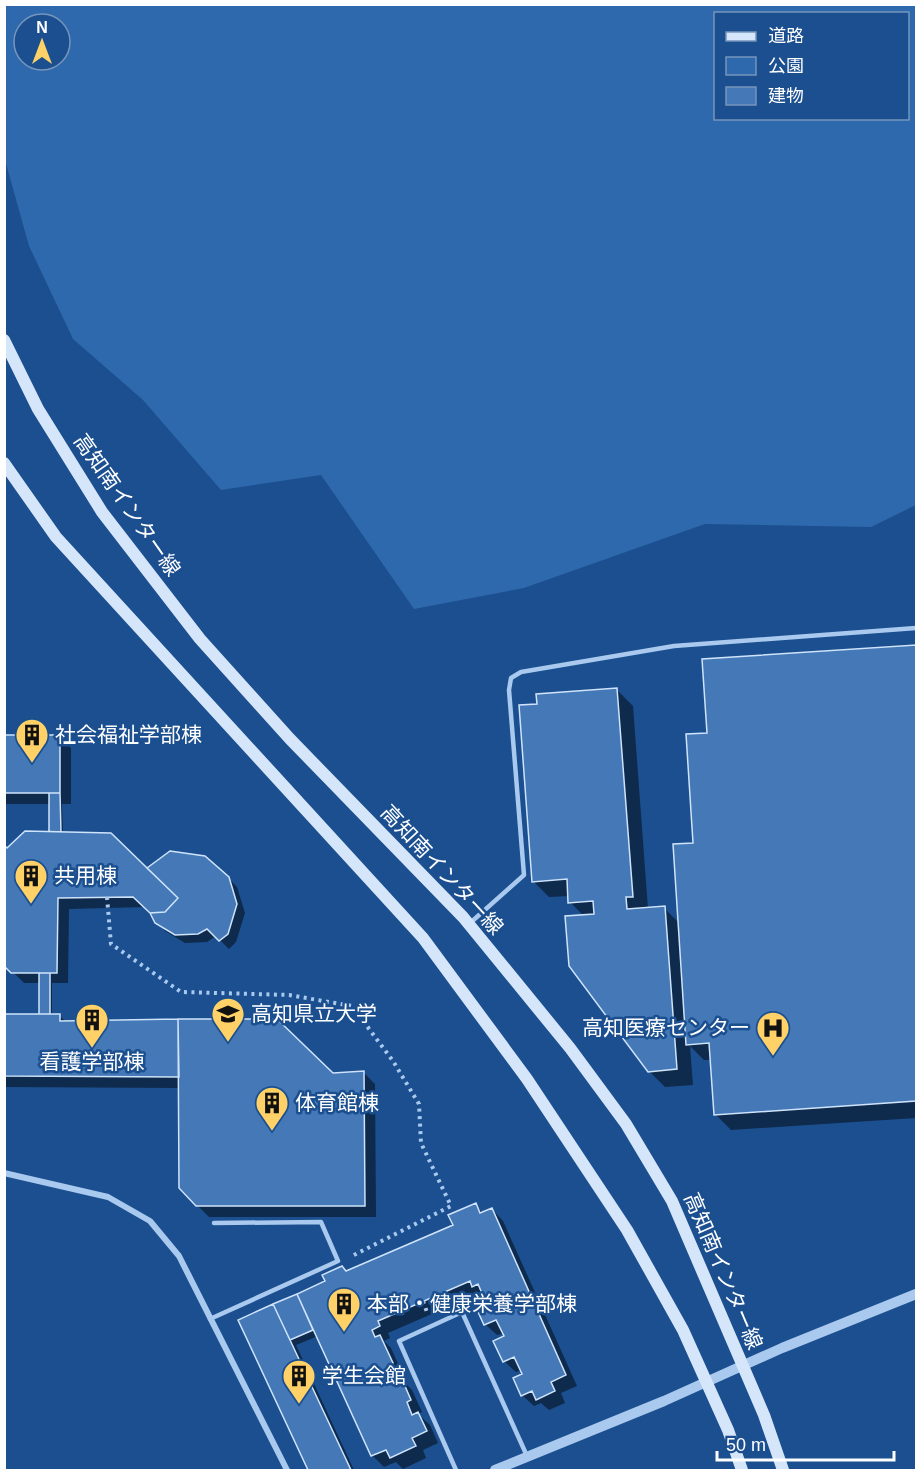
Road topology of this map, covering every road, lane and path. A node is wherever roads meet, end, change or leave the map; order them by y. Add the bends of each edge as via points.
1 (4, 340) edge
2 (4, 463) edge
3 (916, 628) edge
4 (107, 897) dead end
5 (469, 924) junction
6 (4, 1173) edge
7 (214, 1223) dead end
8 (347, 1258) dead end
9 (916, 1294) edge
10 (423, 1301) dead end
11 (438, 1312) dead end
12 (428, 1316) junction
13 (210, 1319) junction
14 (419, 1320) dead end
15 (742, 1367) junction
16 (705, 1384) junction
17 (528, 1457) junction
18 (287, 1470) edge
19 (456, 1470) edge
20 (495, 1470) edge
21 (742, 1470) edge
22 (783, 1470) edge

1 - 5 main road, 高知南インター線 via 38,409 102,512 200,639 290,739
2 - 16 main road via 56,537 423,938 527,1078 627,1230 683,1330
3 - 5 lane via 674,646 521,672 511,678 524,875
4 - 8 path via 111,944 181,992 289,995 352,1006 403,1075 419,1104 421,1143 451,1206
5 - 15 main road, 高知南インター線 via 570,1048 632,1134 672,1201
6 - 13 street via 108,1197 150,1221 178,1256
7 - 13 lane via 321,1222 338,1261
9 - 15 street
10 - 12 path
11 - 12 path
12 - 14 path
13 - 18 street
15 - 16 street
15 - 22 main road, 高知南インター線
16 - 17 street
16 - 21 main road
17 - 19 lane via 462,1312 399,1341
17 - 20 street

